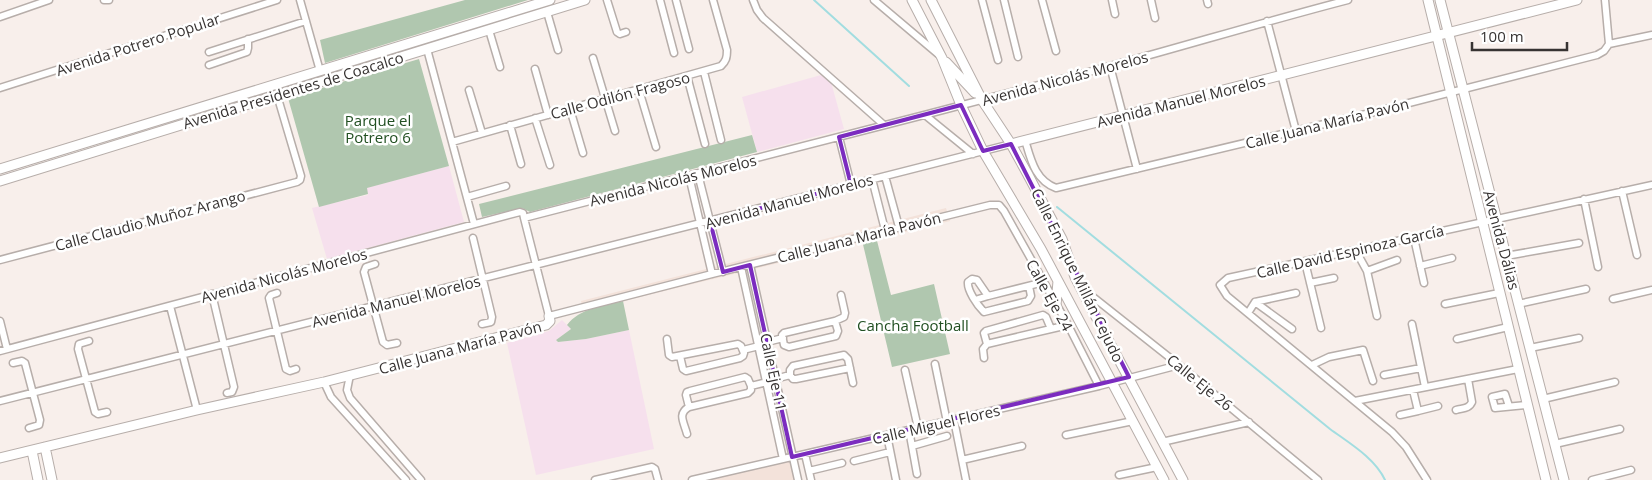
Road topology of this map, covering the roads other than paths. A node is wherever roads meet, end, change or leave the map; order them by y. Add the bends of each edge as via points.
1 (49, 0) edge
2 (104, 0) edge
3 (109, 0) edge
4 (277, 0) edge
5 (300, 0) edge
6 (550, 0) edge
7 (585, 0) edge
8 (607, 0) edge
9 (660, 0) edge
10 (676, 0) edge
11 (713, 0) edge
12 (753, 0) edge
13 (874, 0) edge
14 (912, 0) edge
15 (931, 0) edge
16 (982, 0) edge
17 (1004, 0) edge
18 (1042, 0) edge
19 (1112, 0) edge
20 (1151, 0) edge
21 (1348, 0) edge
22 (1428, 0) edge
23 (1440, 0) edge
24 (1577, 0) edge
25 (1606, 0) edge
26 (547, 12) junction
27 (506, 14) junction
28 (1115, 14) dead end
29 (0, 17) edge
30 (1155, 18) dead end
31 (306, 21) junction
32 (1267, 21) junction
33 (509, 23) junction
34 (489, 30) junction
35 (626, 32) dead end
36 (1448, 33) junction
37 (1652, 35) edge
38 (1436, 36) junction
39 (248, 40) junction
40 (1609, 44) junction
41 (427, 49) junction
42 (690, 49) dead end
43 (558, 50) dead end
44 (1056, 51) dead end
45 (209, 52) dead end
46 (674, 53) dead end
47 (594, 58) dead end
48 (942, 58) junction
49 (1018, 58) dead end
50 (357, 59) junction
51 (998, 60) dead end
52 (209, 65) dead end
53 (1110, 66) junction
54 (500, 67) dead end
55 (535, 69) dead end
56 (360, 70) junction
57 (320, 71) junction
58 (704, 72) junction
59 (1281, 75) junction
60 (688, 76) junction
61 (0, 88) edge
62 (469, 90) dead end
63 (639, 90) junction
64 (1462, 90) junction
65 (1450, 94) junction
66 (277, 95) junction
67 (606, 99) junction
68 (982, 100) junction
69 (961, 105) junction
70 (570, 109) junction
71 (548, 115) junction
72 (926, 115) junction
73 (1123, 116) junction
74 (535, 118) junction
75 (510, 125) junction
76 (884, 125) junction
77 (615, 131) dead end
78 (1296, 131) junction
79 (482, 133) junction
80 (839, 137) junction
81 (721, 140) dead end
82 (1025, 140) junction
83 (452, 142) junction
84 (706, 144) dead end
85 (1011, 144) junction
86 (656, 147) dead end
87 (983, 151) junction
88 (583, 153) dead end
89 (973, 154) junction
90 (522, 164) dead end
91 (550, 166) dead end
92 (0, 169) edge
93 (1137, 169) junction
94 (698, 174) junction
95 (689, 176) junction
96 (885, 176) junction
97 (872, 179) junction
98 (0, 181) edge
99 (851, 185) junction
100 (1652, 185) edge
101 (506, 186) dead end
102 (1622, 191) junction
103 (467, 197) junction
104 (1584, 199) junction
105 (999, 205) joint
106 (524, 218) junction
107 (1496, 218) junction
108 (710, 221) junction
109 (1482, 222) junction
110 (474, 224) junction
111 (700, 224) junction
112 (899, 227) junction
113 (885, 230) junction
114 (473, 238) dead end
115 (1414, 238) junction
116 (1579, 243) dead end
117 (1356, 251) junction
118 (1637, 255) dead end
119 (1506, 256) junction
120 (1452, 258) dead end
121 (0, 260) edge
122 (1397, 260) dead end
123 (1305, 262) junction
124 (375, 264) dead end
125 (536, 265) junction
126 (750, 265) junction
127 (1420, 266) junction
128 (741, 267) junction
129 (1598, 267) dead end
130 (1367, 270) junction
131 (723, 272) junction
132 (712, 274) junction
133 (483, 278) junction
134 (1334, 278) dead end
135 (1058, 280) junction
136 (1044, 282) junction
137 (1424, 283) dead end
138 (1310, 284) junction
139 (1029, 286) junction
140 (1080, 287) junction
141 (1586, 289) dead end
142 (1652, 290) edge
143 (1296, 292) dead end
144 (278, 293) dead end
145 (212, 294) junction
146 (840, 295) dead end
147 (988, 296) junction
148 (1500, 296) junction
149 (1613, 299) dead end
150 (975, 300) junction
151 (1517, 300) junction
152 (1255, 302) junction
153 (1056, 304) junction
154 (1445, 304) dead end
155 (170, 306) junction
156 (373, 306) junction
157 (1248, 313) junction
158 (549, 316) junction
159 (1377, 316) dead end
160 (0, 321) edge
161 (835, 321) junction
162 (482, 324) dead end
163 (1412, 324) dead end
164 (1068, 325) junction
165 (1508, 327) junction
166 (1321, 328) dead end
167 (1051, 329) junction
168 (1292, 329) dead end
169 (276, 331) junction
170 (782, 338) junction
171 (1457, 338) dead end
172 (1579, 338) dead end
173 (667, 339) dead end
174 (89, 341) dead end
175 (767, 342) junction
176 (397, 343) dead end
177 (224, 344) junction
178 (987, 344) junction
179 (758, 346) junction
180 (1530, 348) junction
181 (4, 350) edge
182 (743, 350) junction
183 (183, 354) junction
184 (680, 356) junction
185 (984, 358) dead end
186 (13, 363) dead end
187 (935, 364) dead end
188 (1179, 365) junction
189 (1312, 366) junction
190 (850, 368) junction
191 (1421, 368) junction
192 (296, 369) dead end
193 (1518, 369) junction
194 (905, 370) dead end
195 (350, 375) junction
196 (790, 375) junction
197 (1384, 375) dead end
198 (1128, 377) junction
199 (86, 379) junction
200 (774, 379) junction
201 (1468, 379) junction
202 (1373, 381) dead end
203 (324, 382) junction
204 (767, 382) junction
205 (1112, 382) junction
206 (1615, 382) dead end
207 (853, 384) dead end
208 (751, 386) junction
209 (1099, 386) junction
210 (1425, 387) junction
211 (1413, 390) junction
212 (33, 393) junction
213 (227, 394) dead end
214 (1543, 400) junction
215 (1355, 401) junction
216 (0, 402) edge
217 (1527, 405) junction
218 (1438, 406) dead end
219 (1509, 406) dead end
220 (689, 407) junction
221 (197, 410) junction
222 (1456, 410) dead end
223 (1418, 411) junction
224 (107, 412) dead end
225 (1400, 415) dead end
226 (950, 421) junction
227 (1132, 421) junction
228 (1249, 422) junction
229 (29, 428) dead end
230 (918, 428) junction
231 (1620, 429) dead end
232 (909, 430) junction
233 (1552, 433) junction
234 (687, 434) dead end
235 (887, 435) junction
236 (1066, 435) dead end
237 (947, 436) dead end
238 (1535, 437) junction
239 (1162, 442) junction
240 (1555, 444) junction
241 (912, 446) junction
242 (1022, 446) dead end
243 (45, 447) junction
244 (32, 451) junction
245 (890, 452) junction
246 (805, 454) junction
247 (792, 457) junction
248 (0, 458) edge
249 (783, 459) junction
250 (962, 460) junction
251 (854, 461) dead end
252 (842, 463) dead end
253 (1157, 466) junction
254 (1631, 470) dead end
255 (809, 471) junction
256 (917, 474) dead end
257 (1119, 475) dead end
258 (38, 480) edge
259 (52, 480) edge
260 (406, 480) edge
261 (421, 480) edge
262 (595, 480) edge
263 (658, 480) edge
264 (692, 480) edge
265 (798, 480) edge
266 (811, 480) edge
267 (896, 480) edge
268 (966, 480) edge
269 (1164, 480) edge
270 (1183, 480) edge
271 (1318, 480) edge
272 (1427, 480) edge
273 (1546, 480) edge
274 (1564, 480) edge
275 (1592, 480) edge

1 - 29 street
2 - 3 street
4 - 61 street, Avenida Potrero Popular
5 - 31 street
6 - 27 street, Avenida Presidentes de Coacalco
7 - 26 street, Avenida Presidentes de Coacalco
8 - 35 street via 617,32
9 - 46 street
10 - 42 street
11 - 58 street, Calle Odilón Fragoso via 727,57 720,66
12 - 76 street via 764,18
13 - 48 street
14 - 48 street
15 - 68 street
16 - 51 street
17 - 49 street
18 - 44 street
19 - 28 street
20 - 30 street
21 - 32 street, Avenida Nicolás Morelos
22 - 38 street, Avenida Dálias
23 - 36 street, Avenida Dálias
24 - 36 street, Avenida Manuel Morelos
25 - 40 street
26 - 33 street, Avenida Presidentes de Coacalco
26 - 43 street
27 - 33 street
27 - 50 street, Avenida Presidentes de Coacalco
31 - 39 street
31 - 57 street
32 - 53 street, Avenida Nicolás Morelos
32 - 59 street
33 - 34 street, Avenida Presidentes de Coacalco
34 - 41 street, Avenida Presidentes de Coacalco
34 - 54 street
36 - 38 street, Avenida Manuel Morelos
36 - 64 street, Avenida Dálias
37 - 40 street
38 - 59 street, Avenida Manuel Morelos
38 - 65 street, Avenida Dálias
39 - 45 street
39 - 52 street via 247,52
40 - 64 street, Calle Juana María Pavón via 1597,55
41 - 56 street, Avenida Presidentes de Coacalco
41 - 83 street
47 - 67 street
48 - 68 street
48 - 69 street, Calle Enrique Millán Cejudo
50 - 56 street
50 - 57 street, Avenida Presidentes de Coacalco
53 - 68 street, Avenida Nicolás Morelos
53 - 73 street
55 - 71 street
56 - 66 street, Avenida Presidentes de Coacalco
57 - 92 street, Avenida Presidentes de Coacalco
58 - 60 street, Calle Odilón Fragoso
58 - 81 street
59 - 73 street, Avenida Manuel Morelos
59 - 78 street
60 - 63 street, Calle Odilón Fragoso
60 - 84 street
62 - 79 street
63 - 67 street, Calle Odilón Fragoso
63 - 86 street
64 - 65 street, Calle Juana María Pavón
64 - 107 street, Avenida Dálias
65 - 78 street, Calle Juana María Pavón
65 - 109 street, Avenida Dálias
66 - 98 street, Avenida Presidentes de Coacalco
66 - 121 street, Calle Claudio Muñoz Arango via 300,176 297,182
67 - 70 street, Calle Odilón Fragoso
67 - 77 street
68 - 69 street, Avenida Nicolás Morelos
68 - 85 street, Calle Enrique Millán Cejudo
69 - 72 street, Avenida Nicolás Morelos
69 - 87 street, Calle Enrique Millán Cejudo
70 - 71 street, Calle Odilón Fragoso
70 - 88 street
71 - 74 street, Calle Odilón Fragoso
72 - 76 street, Avenida Nicolás Morelos
72 - 89 street
73 - 82 street, Avenida Manuel Morelos
73 - 93 street
74 - 75 street, Calle Odilón Fragoso
74 - 91 street
75 - 79 street, Calle Odilón Fragoso
75 - 90 street
76 - 80 street, Avenida Nicolás Morelos
78 - 93 street, Calle Juana María Pavón
79 - 83 street, Calle Odilón Fragoso
80 - 94 street, Avenida Nicolás Morelos
80 - 99 street
82 - 85 street, Avenida Manuel Morelos
82 - 93 street, Calle Juana María Pavón via 1035,170 1041,179 1056,188
83 - 103 street
85 - 87 street, Avenida Manuel Morelos
85 - 140 street, Calle Enrique Millán Cejudo via 1062,239
87 - 89 street, Avenida Manuel Morelos
87 - 135 street, Calle Enrique Millán Cejudo
89 - 96 street, Avenida Manuel Morelos
94 - 95 street, Avenida Nicolás Morelos
94 - 108 street
95 - 106 street, Avenida Nicolás Morelos
95 - 111 street
96 - 97 street, Avenida Manuel Morelos
96 - 112 street
97 - 99 street, Avenida Manuel Morelos
97 - 113 street
99 - 108 street, Avenida Manuel Morelos
100 - 102 street
101 - 103 street
102 - 104 street
102 - 118 street
103 - 110 street
104 - 107 street
104 - 129 street
105 - 112 street, Calle Juana María Pavón
105 - 136 street, Calle Eje 24
106 - 110 street, Avenida Nicolás Morelos via 519,212
106 - 125 street
107 - 109 street, Calle David Espinoza García
107 - 119 street, Avenida Dálias
108 - 111 street, Avenida Manuel Morelos
108 - 131 street
109 - 115 street, Calle David Espinoza García
109 - 148 street, Avenida Dálias
110 - 145 street, Avenida Nicolás Morelos
111 - 125 street, Avenida Manuel Morelos
111 - 132 street
112 - 113 street, Calle Juana María Pavón
113 - 126 street, Calle Juana María Pavón
114 - 133 street
115 - 117 street, Calle David Espinoza García
115 - 127 street
116 - 119 street
117 - 123 street, Calle David Espinoza García
117 - 130 street
119 - 151 street, Avenida Dálias
120 - 127 street
122 - 130 street
123 - 138 street
123 - 157 street, Calle David Espinoza García via 1228,278 1220,285 1227,296
124 - 156 street via 364,270
125 - 133 street, Avenida Manuel Morelos
125 - 158 street
126 - 128 street, Calle Juana María Pavón
126 - 175 street, Calle Eje 11
127 - 137 street
128 - 131 street, Calle Juana María Pavón
128 - 179 street
130 - 159 street
131 - 132 street, Calle Juana María Pavón
132 - 158 street, Calle Juana María Pavón
133 - 156 street, Avenida Manuel Morelos
133 - 162 street via 492,319
134 - 138 street
135 - 153 street
135 - 205 street, Calle Enrique Millán Cejudo
136 - 139 street
136 - 153 street, Calle Eje 24
138 - 166 street
139 - 147 street
139 - 150 street via 1031,296 1028,302 984,312
140 - 188 street, Calle Eje 26
140 - 198 street, Calle Enrique Millán Cejudo
141 - 151 street
142 - 149 street
143 - 152 street
144 - 169 street via 269,298
145 - 155 street, Avenida Nicolás Morelos
145 - 177 street
146 - 161 street via 844,315
147 - 150 street
147 - 150 street via 977,280 972,279 966,283
148 - 151 street
148 - 154 street
148 - 165 street, Avenida Dálias
151 - 180 street, Avenida Dálias
152 - 157 street
152 - 168 street
153 - 164 street, Calle Eje 24
155 - 181 street, Avenida Nicolás Morelos
155 - 183 street
156 - 169 street, Avenida Manuel Morelos
156 - 176 street via 384,344
157 - 189 street
158 - 195 street, Calle Juana María Pavón via 550,321 546,325
160 - 181 street
161 - 170 street via 786,332
161 - 170 street via 838,333 834,337 789,347 784,345
163 - 191 street
164 - 167 street
164 - 209 street, Calle Eje 24
165 - 171 street
165 - 193 street, Avenida Dálias
167 - 178 street
167 - 178 street via 1043,315 986,331
169 - 177 street, Avenida Manuel Morelos
169 - 192 street via 286,369
170 - 175 street
172 - 180 street
173 - 184 street via 670,357
174 - 199 street via 78,347
175 - 200 street, Calle Eje 11
177 - 183 street, Avenida Manuel Morelos
177 - 213 street via 234,389
178 - 185 street via 983,349
179 - 182 street
179 - 204 street
180 - 214 street, Avenida Dálias
182 - 184 street via 738,344
182 - 184 street via 744,355 740,358 686,370
183 - 199 street, Avenida Manuel Morelos
183 - 221 street
186 - 212 street via 25,363
187 - 226 street
188 - 198 street, Calle Miguel Flores
188 - 228 street, Calle Eje 26
189 - 202 street via 1329,357 1363,350
189 - 215 street
190 - 196 street via 796,379
190 - 196 street via 847,357 842,355 794,366 790,368
190 - 207 street
191 - 197 street
191 - 210 street
193 - 201 street
193 - 217 street, Avenida Dálias
194 - 230 street
195 - 203 street, Calle Juana María Pavón
195 - 261 street via 347,390 350,398
196 - 200 street
198 - 205 street, Calle Miguel Flores
198 - 239 street, Calle Enrique Millán Cejudo
199 - 212 street, Avenida Manuel Morelos
199 - 224 street via 95,412
200 - 247 street, Calle Eje 11
201 - 210 street
201 - 222 street via 1471,405
203 - 221 street, Calle Juana María Pavón
203 - 260 street via 335,402
204 - 208 street
204 - 249 street
205 - 209 street, Calle Miguel Flores
205 - 227 street, Calle Enrique Millán Cejudo
206 - 214 street
208 - 220 street via 748,393
208 - 220 street via 745,378 687,392
209 - 226 street, Calle Miguel Flores
210 - 211 street
211 - 215 street
211 - 223 street
212 - 216 street, Avenida Manuel Morelos
212 - 229 street via 41,422
214 - 233 street, Avenida Dálias
215 - 272 street via 1406,447
217 - 219 street
217 - 238 street, Avenida Dálias
218 - 223 street
220 - 234 street via 682,414
221 - 243 street, Calle Juana María Pavón
223 - 225 street
226 - 230 street, Calle Miguel Flores
226 - 250 street
227 - 236 street
227 - 253 street, Calle Enrique Millán Cejudo
228 - 239 street
228 - 271 street, Calle Eje 26
230 - 232 street, Calle Miguel Flores
231 - 240 street
232 - 235 street, Calle Miguel Flores
232 - 241 street
233 - 238 street
233 - 240 street, Avenida Dálias
235 - 245 street
235 - 246 street, Calle Miguel Flores
237 - 241 street
238 - 273 street, Avenida Dálias
239 - 270 street, Calle Enrique Millán Cejudo
240 - 274 street, Avenida Dálias
241 - 256 street
242 - 250 street
243 - 244 street, Calle Juana María Pavón
243 - 259 street
244 - 248 street, Calle Juana María Pavón
244 - 258 street
245 - 251 street
245 - 267 street
246 - 247 street, Calle Miguel Flores
246 - 255 street
247 - 249 street, Calle Miguel Flores
247 - 265 street, Calle Eje 11
249 - 264 street, Calle Miguel Flores
250 - 268 street
252 - 255 street
253 - 257 street
253 - 269 street, Calle Enrique Millán Cejudo
254 - 275 street
255 - 266 street
262 - 263 street via 652,467

